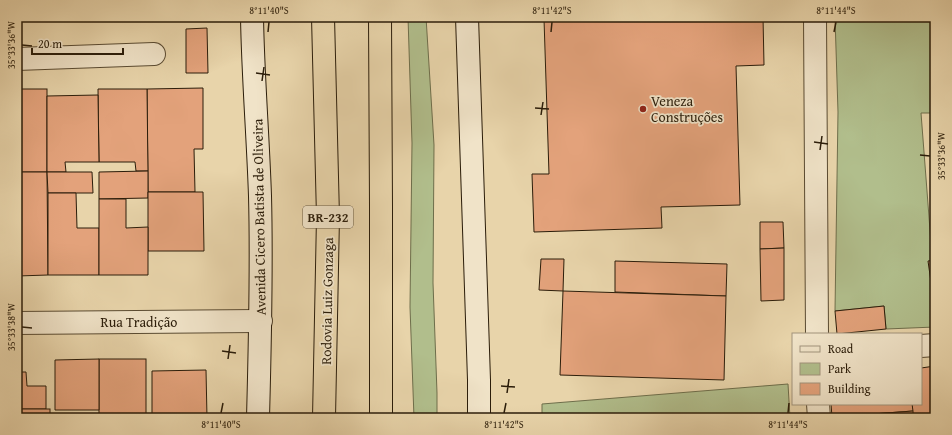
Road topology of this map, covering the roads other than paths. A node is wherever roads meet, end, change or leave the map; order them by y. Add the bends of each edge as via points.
1 (252, 17) edge
2 (323, 17) edge
3 (380, 17) edge
4 (467, 17) edge
5 (815, 17) edge
6 (154, 54) dead end
7 (17, 59) edge
8 (261, 321) junction
9 (17, 323) edge
10 (817, 333) edge
11 (935, 345) edge
12 (922, 346) edge
13 (818, 405) edge
14 (258, 418) edge
15 (324, 418) edge
16 (381, 418) edge
17 (479, 418) edge
18 (819, 418) edge

1 - 8 main road, Avenida Cicero Batista de Oliveira via 260,197
2 - 15 highway, Rodovia Luiz Gonzaga / BR-232 via 328,217
3 - 16 highway
4 - 17 main road
5 - 10 main road
6 - 7 main road
8 - 9 main road, Rua Tradição
8 - 14 main road, Avenida Cicero Batista de Oliveira
11 - 12 main road
13 - 18 main road

